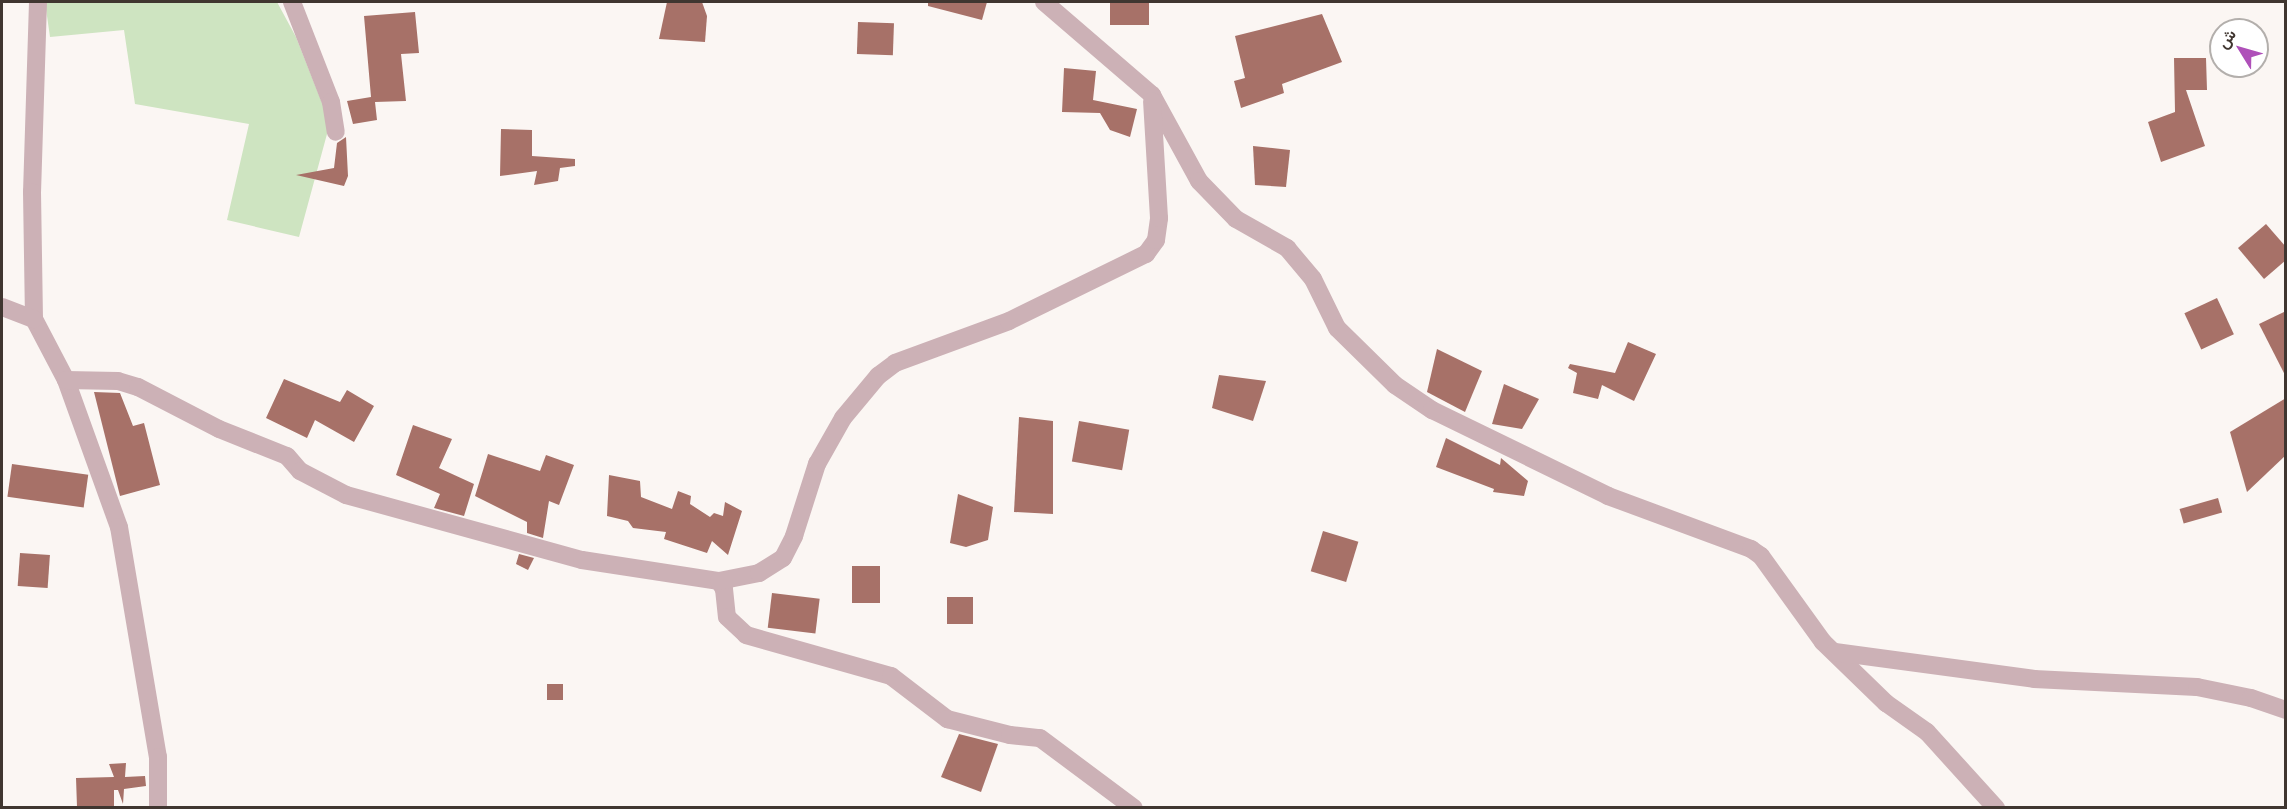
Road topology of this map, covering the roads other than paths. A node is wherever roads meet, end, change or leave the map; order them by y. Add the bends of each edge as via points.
1 (38, 2) edge
2 (292, 2) edge
3 (1044, 2) edge
4 (1152, 95) junction
5 (336, 132) dead end
6 (2, 307) edge
7 (34, 319) junction
8 (66, 380) junction
9 (719, 581) junction
10 (1835, 652) junction
11 (2286, 710) edge
12 (158, 807) edge
13 (1134, 807) edge
14 (1996, 807) edge

1 - 7 street via 32,192
2 - 5 street via 331,102
3 - 4 street
4 - 9 street via 1159,218 1156,240 1146,254 1009,321 895,363 878,376 843,418 816,464 794,536 783,558 759,573
4 - 10 street via 1199,181 1236,219 1287,248 1313,279 1337,328 1395,385 1432,410 1608,496 1751,549 1761,556 1823,642
6 - 7 street
7 - 8 street
8 - 9 street via 118,381 138,387 219,429 287,456 300,471 346,495 582,560
8 - 12 street via 124,550 158,757
9 - 13 street via 724,589 727,617 746,635 891,676 947,719 1010,735 1040,738
10 - 11 street via 2034,679 2197,687
10 - 14 street via 1886,703 1927,732

